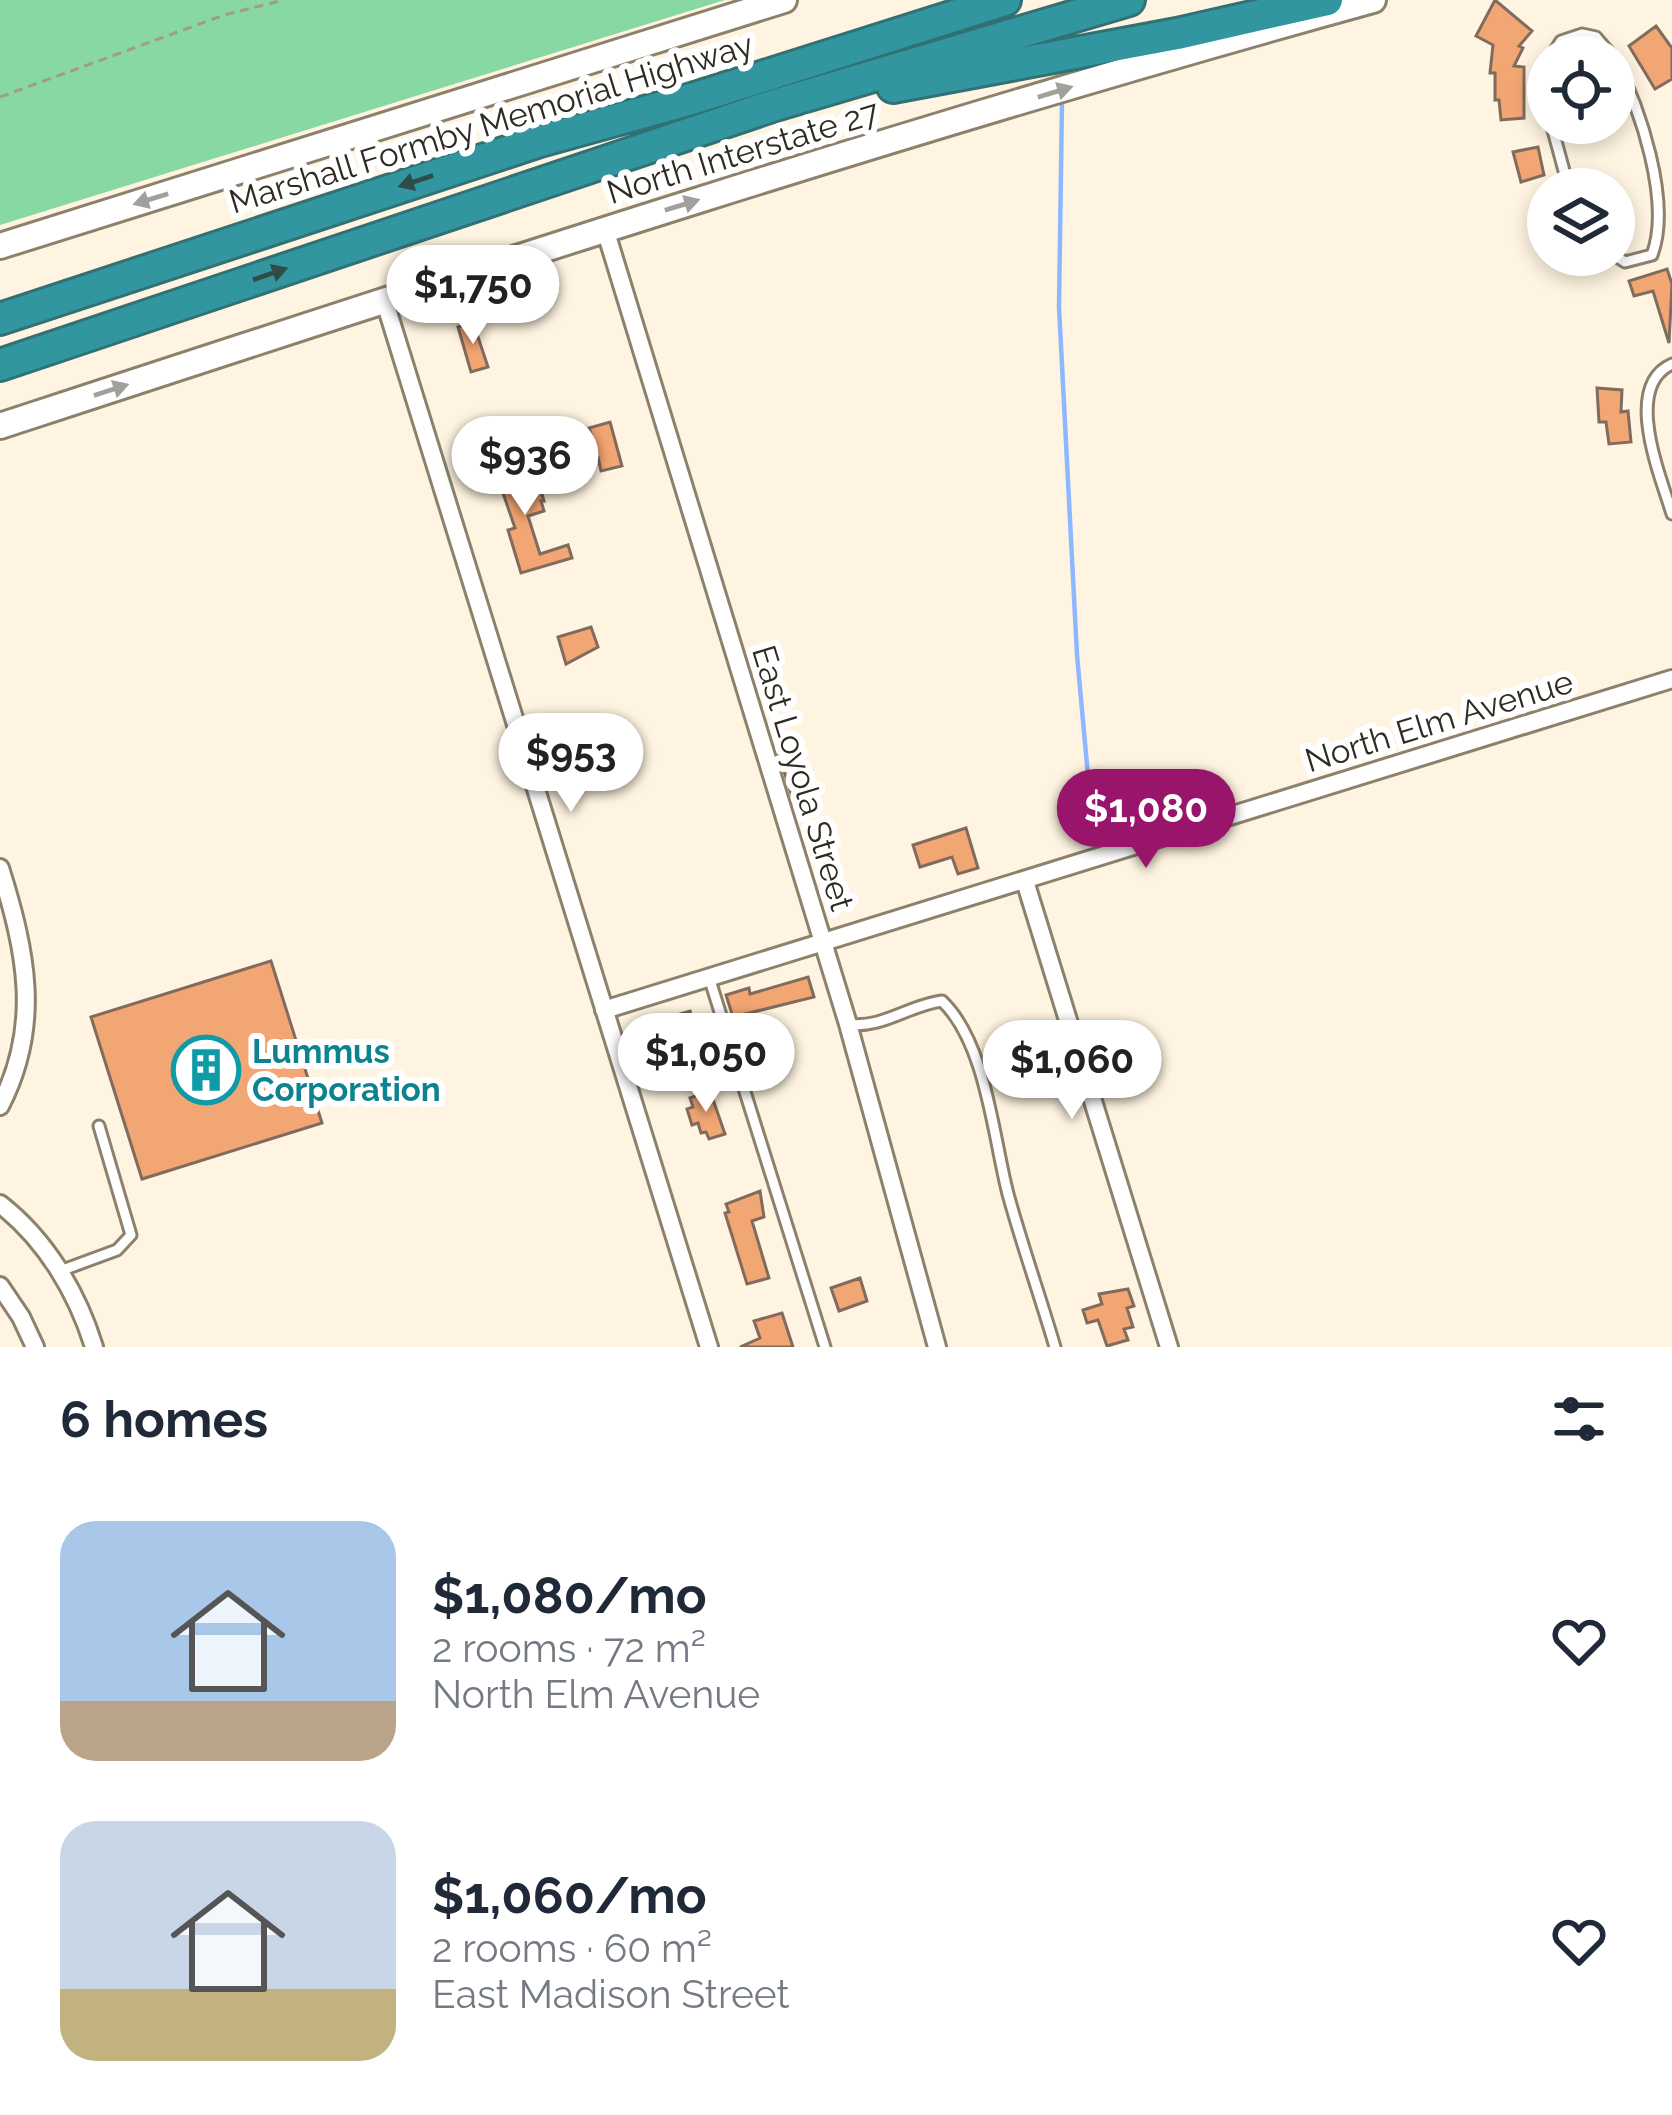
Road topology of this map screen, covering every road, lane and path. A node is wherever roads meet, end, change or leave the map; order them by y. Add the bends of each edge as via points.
1 (284, 0) edge
2 (784, 0) edge
3 (946, 0) edge
4 (1005, 0) edge
5 (1130, 0) edge
6 (1327, 0) edge
7 (1373, 0) edge
8 (0, 97) edge
9 (1635, 97) edge
10 (775, 105) junction
11 (567, 133) junction
12 (605, 229) junction
13 (1659, 244) junction
14 (0, 246) edge
15 (1672, 251) edge
16 (1635, 261) edge
17 (384, 299) junction
18 (0, 319) edge
19 (1672, 364) edge
20 (0, 368) edge
21 (0, 426) edge
22 (1672, 514) edge
23 (1672, 679) edge
24 (0, 868) edge
25 (1025, 880) junction
26 (822, 941) junction
27 (709, 976) junction
28 (604, 1010) junction
29 (848, 1024) junction
30 (0, 1106) edge
31 (99, 1126) dead end
32 (0, 1204) edge
33 (60, 1271) junction
34 (0, 1286) edge
35 (34, 1347) edge
36 (94, 1347) edge
37 (709, 1347) edge
38 (825, 1347) edge
39 (937, 1347) edge
40 (1055, 1347) edge
41 (1169, 1347) edge

1 - 8 path
2 -> 14 main road
3 - 11 highway
4 - 11 highway, Marshall Formby Memorial Highway
5 - 10 highway, Marshall Formby Memorial Highway
6 - 10 highway
12 -> 7 main road, North Interstate 27
9 - 13 lane via 1658,171
20 -> 10 highway, Marshall Formby Memorial Highway
11 -> 18 highway, Marshall Formby Memorial Highway
12 - 17 main road, North Interstate 27
12 - 26 street, East Loyola Street
13 - 15 lane
13 - 16 lane
21 -> 17 main road, North Interstate 27
17 - 28 street
19 - 22 lane via 1653,382 1647,404
23 - 25 street, North Elm Avenue
24 - 30 street via 28,998 21,1054
25 - 26 street, North Elm Avenue
25 - 41 street
26 - 27 street, North Elm Avenue
26 - 29 street, East Loyola Street
27 - 28 street, North Elm Avenue
27 - 38 lane
28 - 37 street
29 - 39 street, East Loyola Street
29 - 40 lane via 942,1001 957,1015
31 - 33 lane via 131,1235 117,1250
32 - 33 street
33 - 36 street
34 - 35 street

